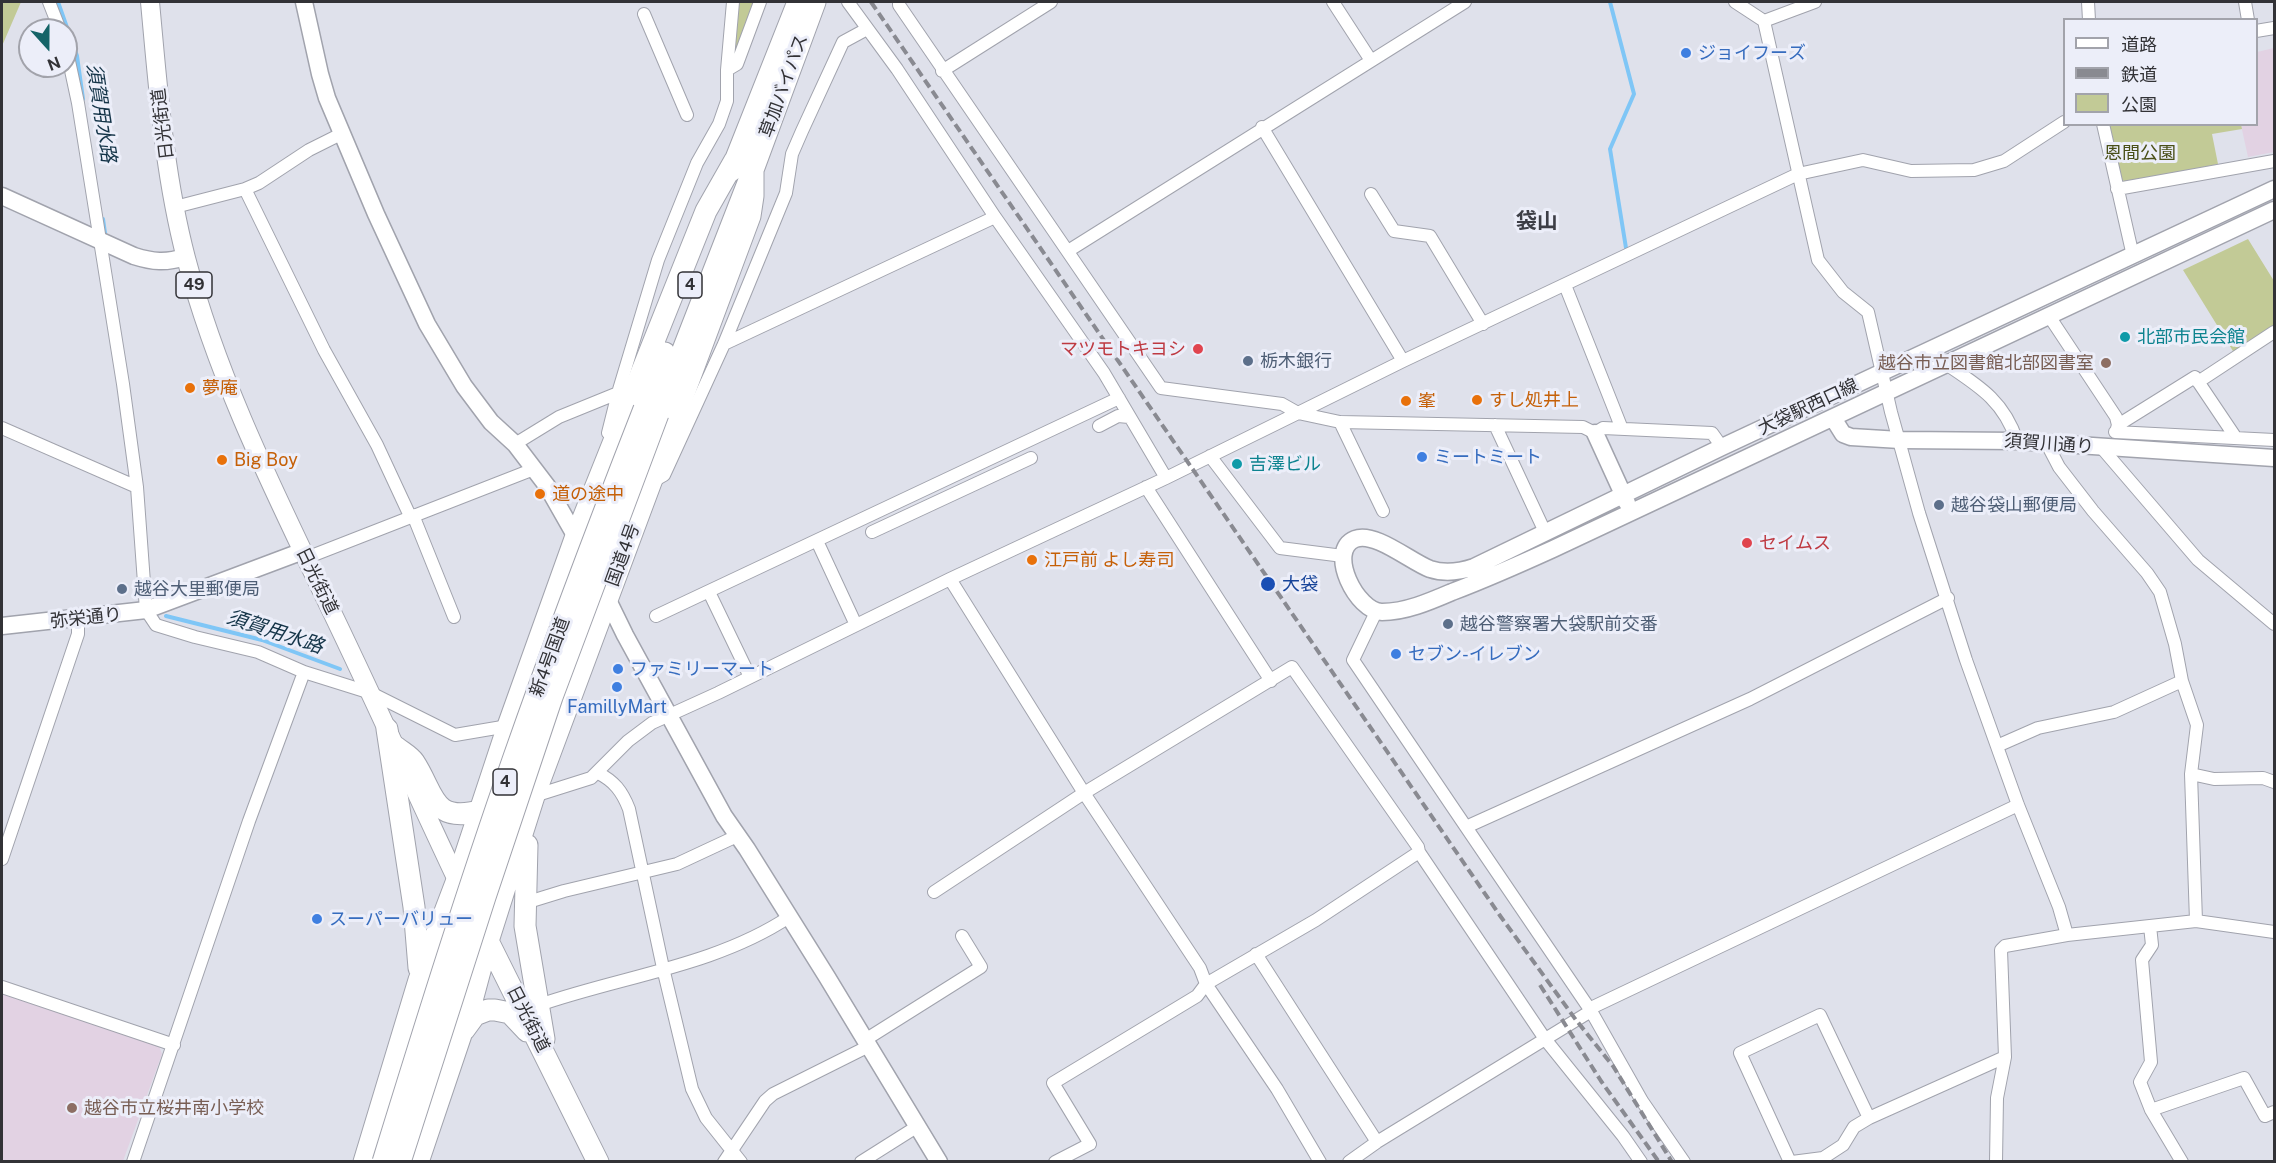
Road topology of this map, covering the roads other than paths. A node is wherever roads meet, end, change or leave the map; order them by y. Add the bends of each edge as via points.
1 (49, 2) edge
2 (150, 2) edge
3 (304, 2) edge
4 (733, 2) edge
5 (760, 2) edge
6 (798, 2) edge
7 (815, 2) edge
8 (848, 2) edge
9 (899, 2) edge
10 (1051, 2) edge
11 (1333, 2) edge
12 (1465, 2) edge
13 (1735, 2) edge
14 (1815, 2) edge
15 (2088, 2) edge
16 (2245, 2) edge
17 (644, 14) dead end
18 (55, 18) edge
19 (2089, 18) edge
20 (2248, 18) edge
21 (1764, 21) junction
22 (2274, 28) edge
23 (867, 29) junction
24 (2258, 31) edge
25 (1370, 59) junction
26 (727, 70) junction
27 (942, 71) junction
28 (73, 78) edge
29 (687, 115) dead end
30 (2063, 123) edge
31 (2103, 126) edge
32 (1262, 127) junction
33 (341, 134) junction
34 (2274, 161) edge
35 (744, 165) junction
36 (1798, 174) junction
37 (245, 189) junction
38 (2117, 189) junction
39 (2274, 189) edge
40 (1371, 194) dead end
41 (2, 196) edge
42 (175, 207) junction
43 (2274, 210) edge
44 (995, 217) junction
45 (99, 240) junction
46 (1068, 251) junction
47 (2133, 256) junction
48 (185, 257) junction
49 (1565, 285) junction
50 (2049, 316) junction
51 (1483, 324) junction
52 (2274, 332) edge
53 (724, 344) junction
54 (1403, 361) junction
55 (1946, 364) junction
56 (1882, 373) junction
57 (2199, 382) junction
58 (618, 393) junction
59 (1887, 393) junction
60 (1119, 398) junction
61 (651, 412) junction
62 (1298, 413) junction
63 (1129, 417) junction
64 (1833, 418) junction
65 (1340, 422) junction
66 (1495, 425) junction
67 (1099, 426) dead end
68 (2, 428) edge
69 (1622, 429) junction
70 (1595, 433) junction
71 (2112, 438) junction
72 (2236, 438) junction
73 (1900, 440) junction
74 (2274, 440) edge
75 (2017, 441) junction
76 (514, 444) junction
77 (2047, 444) junction
78 (1722, 447) junction
79 (1210, 456) junction
80 (1031, 458) dead end
81 (2274, 458) edge
82 (534, 469) junction
83 (958, 474) junction
84 (601, 476) junction
85 (1166, 478) junction
86 (649, 484) junction
87 (137, 487) junction
88 (1146, 487) junction
89 (964, 488) junction
90 (1623, 494) junction
91 (1383, 511) dead end
92 (1631, 512) junction
93 (412, 516) junction
94 (872, 532) dead end
95 (1545, 532) junction
96 (576, 536) junction
97 (817, 541) junction
98 (304, 555) junction
99 (1343, 556) junction
100 (1429, 568) junction
101 (1477, 574) junction
102 (950, 579) junction
103 (709, 592) junction
104 (607, 598) junction
105 (1948, 598) junction
106 (1436, 599) junction
107 (146, 610) junction
108 (1376, 612) junction
109 (656, 616) dead end
110 (454, 617) dead end
111 (78, 619) junction
112 (2274, 624) edge
113 (855, 625) junction
114 (2, 626) edge
115 (304, 672) junction
116 (750, 677) junction
117 (1270, 681) junction
118 (2182, 681) junction
119 (371, 693) junction
120 (668, 715) junction
121 (508, 726) junction
122 (392, 738) junction
123 (1997, 746) junction
124 (598, 773) junction
125 (2192, 774) junction
126 (2274, 782) edge
127 (1084, 793) junction
128 (531, 804) junction
129 (2018, 805) junction
130 (480, 811) junction
131 (1466, 827) junction
132 (737, 836) junction
133 (1419, 852) junction
134 (2, 859) edge
135 (642, 872) junction
136 (457, 880) junction
137 (938, 889) dead end
138 (525, 903) junction
139 (789, 917) junction
140 (2196, 921) junction
141 (2150, 926) junction
142 (2274, 932) edge
143 (2067, 934) junction
144 (962, 936) dead end
145 (488, 941) junction
146 (1256, 954) junction
147 (663, 968) junction
148 (419, 980) junction
149 (1206, 984) junction
150 (2, 987) edge
151 (540, 1005) junction
152 (1591, 1011) junction
153 (461, 1034) junction
154 (1545, 1039) junction
155 (867, 1043) junction
156 (174, 1045) junction
157 (545, 1052) junction
158 (2005, 1057) junction
159 (2151, 1110) junction
160 (380, 1112) junction
161 (2274, 1112) edge
162 (1869, 1118) junction
163 (918, 1126) junction
164 (429, 1128) junction
165 (1377, 1142) junction
166 (733, 1150) junction
167 (133, 1161) edge
168 (364, 1161) edge
169 (383, 1161) edge
170 (400, 1161) edge
171 (418, 1161) edge
172 (598, 1161) edge
173 (724, 1161) edge
174 (741, 1161) edge
175 (861, 1161) edge
176 (939, 1161) edge
177 (1055, 1161) edge
178 (1320, 1161) edge
179 (1349, 1161) edge
180 (1641, 1161) edge
181 (1684, 1161) edge
182 (1791, 1161) edge
183 (1996, 1161) edge
184 (2182, 1161) edge

1 - 18 street
2 - 42 main road, 日光街道 / 49 via 162,127
3 - 33 street via 320,74
4 - 26 street
5 - 26 street via 737,64
6 - 35 highway, 草加バイパス / 4
7 - 35 highway, 草加バイパス / 4
8 - 23 street
9 - 27 street
10 - 27 street
11 - 25 street
12 - 25 street
13 - 21 street
14 - 21 street
15 - 19 street
16 - 20 street
17 - 29 street
21 - 36 street
22 - 24 street
23 - 44 street
23 - 53 street via 843,42 802,131 792,154 786,193
25 - 32 street
26 - 58 street via 727,101 720,124 697,163 658,260
27 - 46 street
28 - 45 street
30 - 36 street via 2004,161 1974,170 1911,171 1863,160
31 - 38 street
32 - 46 street
32 - 54 street
33 - 37 street
33 - 76 street via 427,324 464,386 491,422
34 - 38 street
35 - 61 highway, 新4号国道 / 4 via 717,214
35 - 84 highway, 4 via 706,211
35 - 86 highway, 国道4号 / 4 via 753,196 750,216
36 - 49 street
36 - 56 street via 1818,260 1843,292 1868,312
37 - 42 street
37 - 93 street
38 - 47 street
39 - 47 street, 大袋駅西口線
40 - 51 street via 1394,231 1430,236
41 - 45 street
42 - 48 main road, 日光街道 / 49
43 - 50 street, 大袋駅西口線
44 - 53 street
44 - 60 street
45 - 48 street via 154,262
45 - 87 street
46 - 62 street via 1161,388 1282,404
47 - 56 street, 大袋駅西口線
48 - 98 main road, 日光街道 / 49 via 244,427
49 - 51 street
49 - 69 street
50 - 55 street, 大袋駅西口線
50 - 71 street via 2115,417
51 - 54 street
52 - 57 street
53 - 86 street via 664,475
54 - 62 street
55 - 59 street, 大袋駅西口線
55 - 75 street via 1984,390 2010,420
56 - 59 street
56 - 78 street, 大袋駅西口線
57 - 71 street via 2195,377
57 - 72 street
58 - 76 street via 559,417
58 - 84 street via 596,469
59 - 64 street, 大袋駅西口線
59 - 73 street
60 - 63 street
60 - 83 street
61 - 169 highway, 新4号国道 / 4, bridge via 556,638 451,945
61 - 170 highway, 新4号国道 / 4, bridge via 484,897
62 - 65 street
62 - 79 street
63 - 67 street via 1118,416
63 - 85 street
64 - 73 street, 須賀川通り via 1843,434 1851,437
64 - 92 street, 大袋駅西口線
65 - 66 street
65 - 91 street
66 - 70 street via 1583,427
66 - 95 street
68 - 87 street
69 - 70 street via 1603,428
69 - 78 street via 1712,434
70 - 90 street
71 - 72 street
71 - 77 street, 須賀川通り
71 - 81 street, 須賀川通り
71 - 112 street via 2198,560
72 - 74 street
73 - 75 street, 須賀川通り
73 - 105 street via 1919,513
75 - 77 street, 須賀川通り
76 - 82 street
77 - 118 street via 2059,467 2160,592
78 - 90 street, 大袋駅西口線
79 - 85 street
79 - 99 street via 1280,548
80 - 89 street
82 - 93 street
82 - 96 street
83 - 89 street
83 - 97 street
84 - 96 highway, 4
85 - 88 street
86 - 104 highway, 国道4号 / 4
87 - 107 street
88 - 102 street
88 - 117 street
89 - 94 street
90 - 92 street
90 - 95 street, 大袋駅西口線
92 - 101 street, 大袋駅西口線
93 - 98 street
93 - 110 street
95 - 101 street, 大袋駅西口線
96 - 104 street
96 - 121 highway, 4
97 - 103 street
97 - 113 street
98 - 107 street, 弥栄通り
98 - 119 main road, 日光街道 / 49
99 - 100 street via 1351,540 1365,538
99 - 108 street via 1346,575 1358,597
100 - 101 street
100 - 106 street
101 - 106 street
102 - 113 street
102 - 127 street
103 - 109 street
103 - 116 street
104 - 120 street
104 - 128 highway, 国道4号 / 4
105 - 123 street
105 - 131 street via 1750,699
106 - 108 street
107 - 111 street, 弥栄通り
107 - 115 street via 156,625 258,652
108 - 131 street via 1353,660
111 - 114 street, 弥栄通り
111 - 134 street via 78,634
113 - 116 street
115 - 119 street
115 - 156 street
116 - 120 street
117 - 127 street
117 - 133 street via 1292,667
118 - 123 street via 2114,712 2038,728
118 - 125 street via 2197,725
119 - 121 street via 455,735
119 - 122 main road, 日光街道 / 49
120 - 124 street via 644,728
120 - 132 street
121 - 130 highway, 4
122 - 130 highway via 413,759 443,810 460,815
122 - 136 main road, 日光街道 / 49
122 - 148 highway
123 - 129 street
124 - 128 street
124 - 135 street via 610,779 624,796
125 - 126 street
125 - 140 street
127 - 137 street
127 - 149 street via 1200,968
128 - 138 highway, 4
128 - 145 highway, 国道4号 / 4
129 - 143 street
129 - 152 street
130 - 136 highway, 4
131 - 152 street
132 - 135 street via 685,861
132 - 139 street
133 - 146 street via 1316,920
133 - 154 street
135 - 138 street
135 - 147 street
136 - 145 highway, 日光街道 / 4
136 - 148 highway
138 - 151 highway, 4 via 528,952
139 - 147 street via 721,951
139 - 155 street
140 - 141 street
140 - 142 street
141 - 143 street
141 - 159 street via 2152,945 2142,960 2151,1062 2140,1082
143 - 158 street via 2004,946 2001,950
144 - 155 street via 981,967
145 - 153 highway, 国道4号
145 - 157 highway, 日光街道 / 4
146 - 149 street
146 - 165 street
147 - 151 street
147 - 166 street via 692,1089 706,1118
148 - 160 highway
149 - 177 street via 1197,996 1053,1083 1090,1144
149 - 178 street
150 - 156 street
151 - 157 highway, 4
152 - 154 street
152 - 181 street via 1641,1101
153 - 157 highway via 475,1015 488,1010 510,1012
153 - 164 highway, 国道4号
154 - 165 street
154 - 180 street
155 - 163 street
155 - 166 street via 773,1094
156 - 167 street
157 - 172 highway, 日光街道 / 4
158 - 162 street
158 - 183 street via 1997,1098
159 - 161 street via 2244,1078 2265,1116
159 - 184 street
160 - 164 street
160 - 168 highway
162 - 182 street via 1854,1127 1843,1145 1823,1158
162 - 182 street via 1820,1015 1740,1053
163 - 175 street
163 - 176 street
164 - 171 highway, 国道4号
165 - 179 street
166 - 173 street
166 - 174 street

